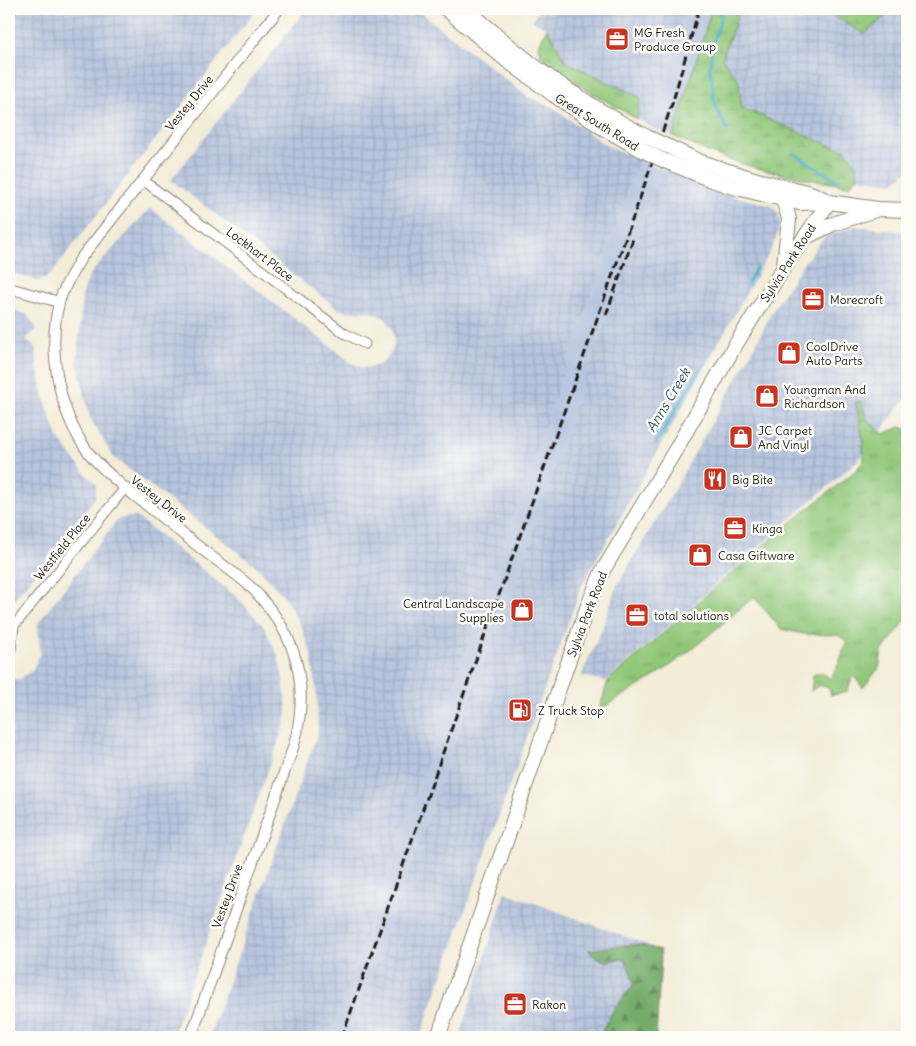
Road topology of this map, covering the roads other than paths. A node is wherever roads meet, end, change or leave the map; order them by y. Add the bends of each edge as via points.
1 (279, 9) edge
2 (446, 9) edge
3 (466, 9) edge
4 (667, 154) junction
5 (143, 180) junction
6 (783, 200) junction
7 (829, 202) junction
8 (878, 208) junction
9 (907, 210) edge
10 (802, 238) junction
11 (784, 267) junction
12 (9, 288) edge
13 (59, 302) junction
14 (365, 344) dead end
15 (125, 488) junction
16 (11, 649) dead end
17 (191, 1037) edge
18 (438, 1037) edge

1 - 5 street, Vestey Drive
2 - 4 main road, Great South Road, bridge via 554,96 642,150
3 - 4 main road, Great South Road, bridge via 549,76 647,137
4 - 6 main road, Great South Road via 709,179
4 - 7 main road, Great South Road via 811,193
5 - 13 street, Vestey Drive via 81,258
5 - 14 street, Lockhart Place via 344,333
6 - 7 main road, Great South Road
6 - 11 main road via 789,220
7 - 8 main road, Great South Road
7 - 10 main road, Sylvia Park Road
8 - 9 main road, Great South Road
8 - 10 main road
10 - 11 main road, Sylvia Park Road
11 - 18 main road, Sylvia Park Road via 599,579
12 - 13 street
13 - 15 street, Vestey Drive via 54,331 56,367 64,402 88,452
15 - 16 street, Westfield Place via 14,626
15 - 17 street, Vestey Drive via 257,593 287,636 301,687 299,728 294,745

